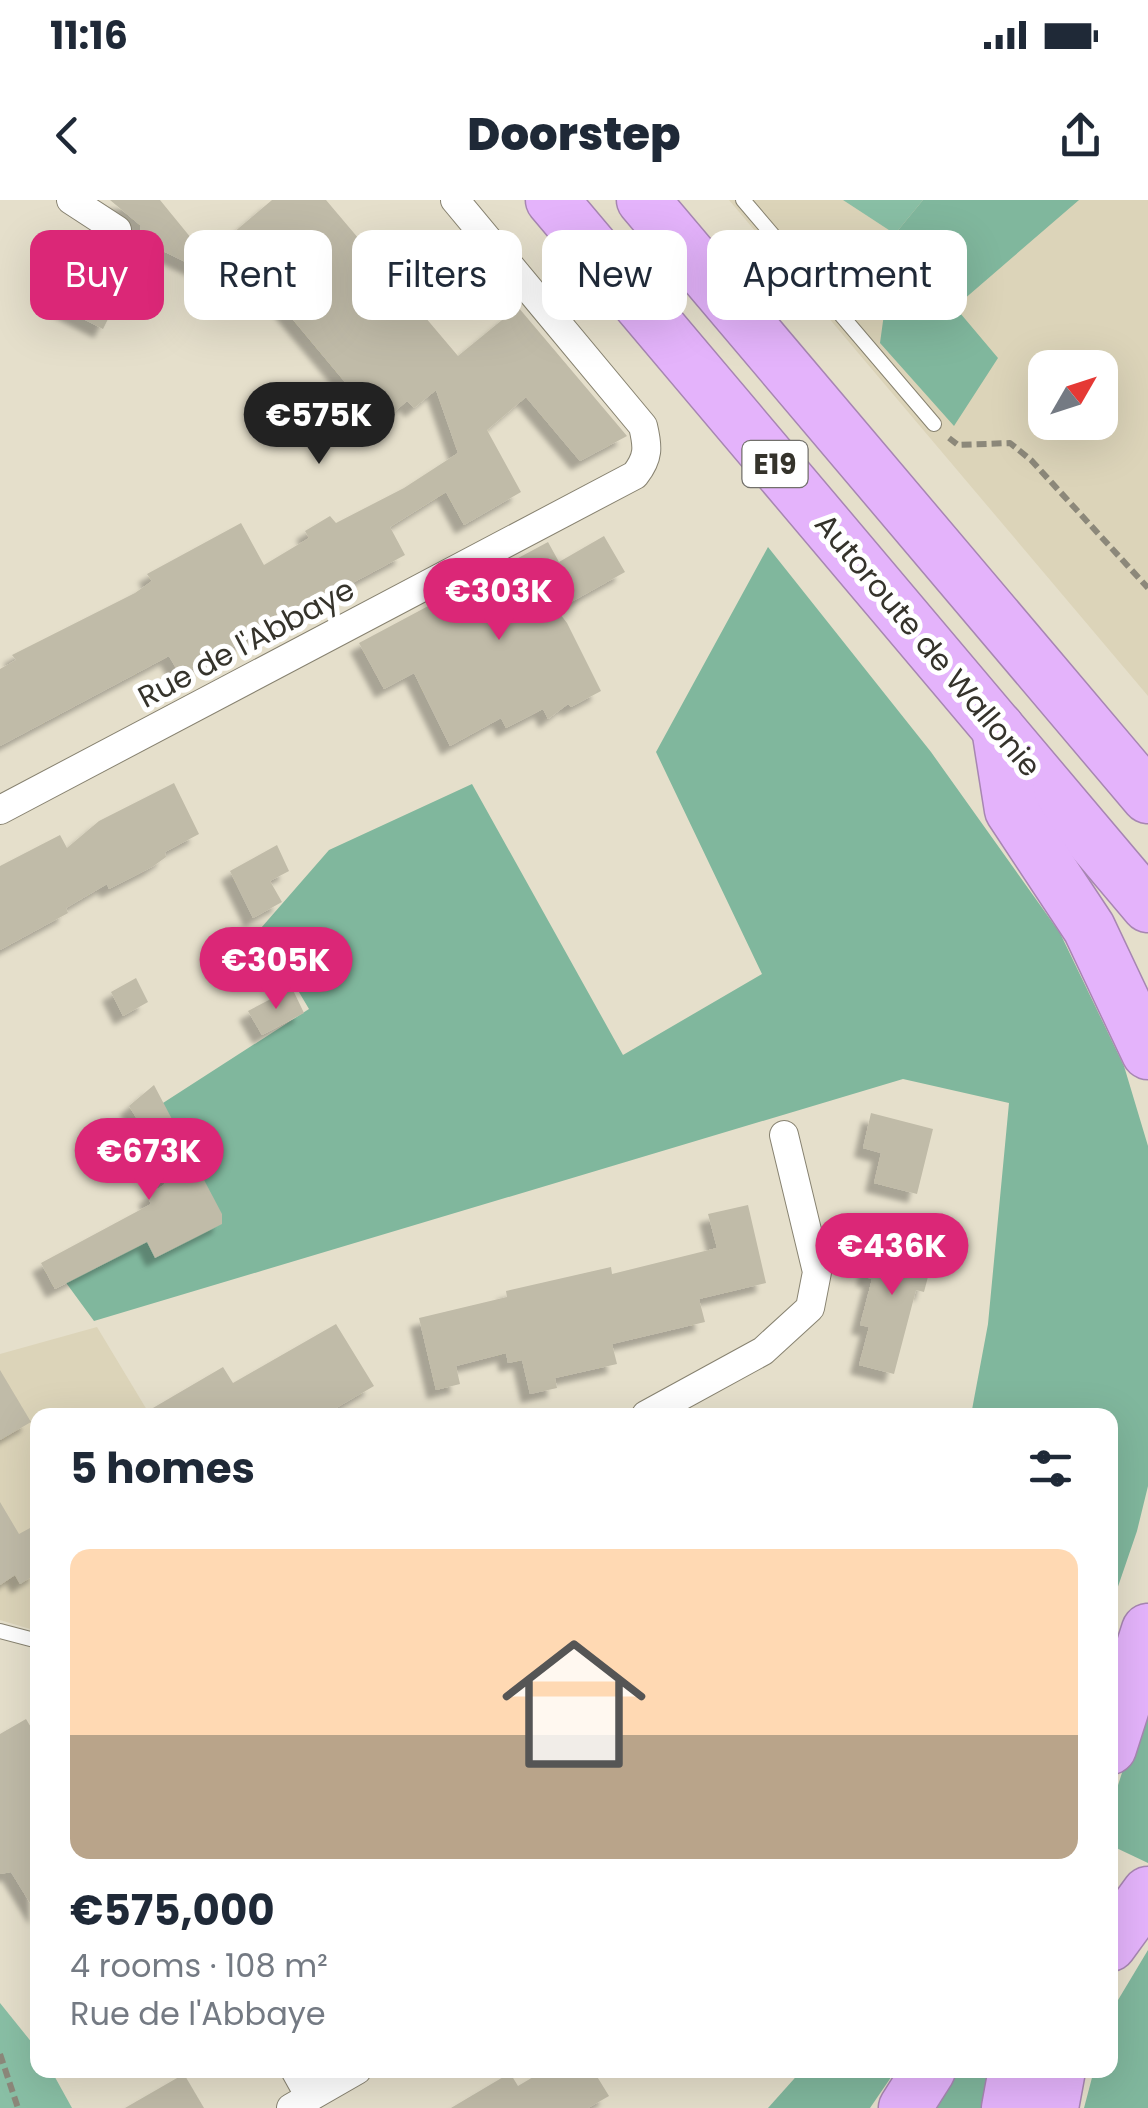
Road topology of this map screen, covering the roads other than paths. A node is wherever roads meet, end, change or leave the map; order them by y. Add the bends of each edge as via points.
1 (71, 200) edge
2 (455, 200) edge
3 (552, 200) edge
4 (643, 200) edge
5 (743, 200) edge
6 (117, 230) dead end
7 (934, 424) road end
8 (991, 612) junction
9 (998, 727) junction
10 (1148, 754) edge
11 (1148, 797) edge
12 (0, 810) edge
13 (1148, 906) edge
14 (1148, 1053) edge
15 (784, 1135) dead end
16 (659, 1408) edge
17 (0, 1631) edge
18 (1148, 1631) edge
19 (30, 1639) edge
20 (1118, 1689) edge
21 (1118, 1723) edge
22 (1148, 1893) edge
23 (1118, 1934) edge
24 (343, 2078) edge
25 (924, 2078) edge
26 (1014, 2078) edge
27 (1058, 2078) edge
28 (301, 2102) edge
29 (904, 2108) edge
30 (1008, 2108) edge
31 (1052, 2108) edge

1 - 6 street
2 - 12 street, Rue de l'Abbaye via 643,426 646,461 635,475
3 - 9 highway, Autoroute de Wallonie / E19
4 - 8 highway, E19
5 - 7 lane
8 - 10 highway
8 - 11 highway, E19
9 - 13 highway, Autoroute de Wallonie / E19
9 - 14 highway via 1011,810 1089,928
15 - 16 street via 817,1272 810,1308 762,1351
17 - 19 lane
18 - 20 highway
18 - 21 highway
22 - 23 highway
24 - 28 street
25 - 29 highway
26 - 30 highway
27 - 31 highway

